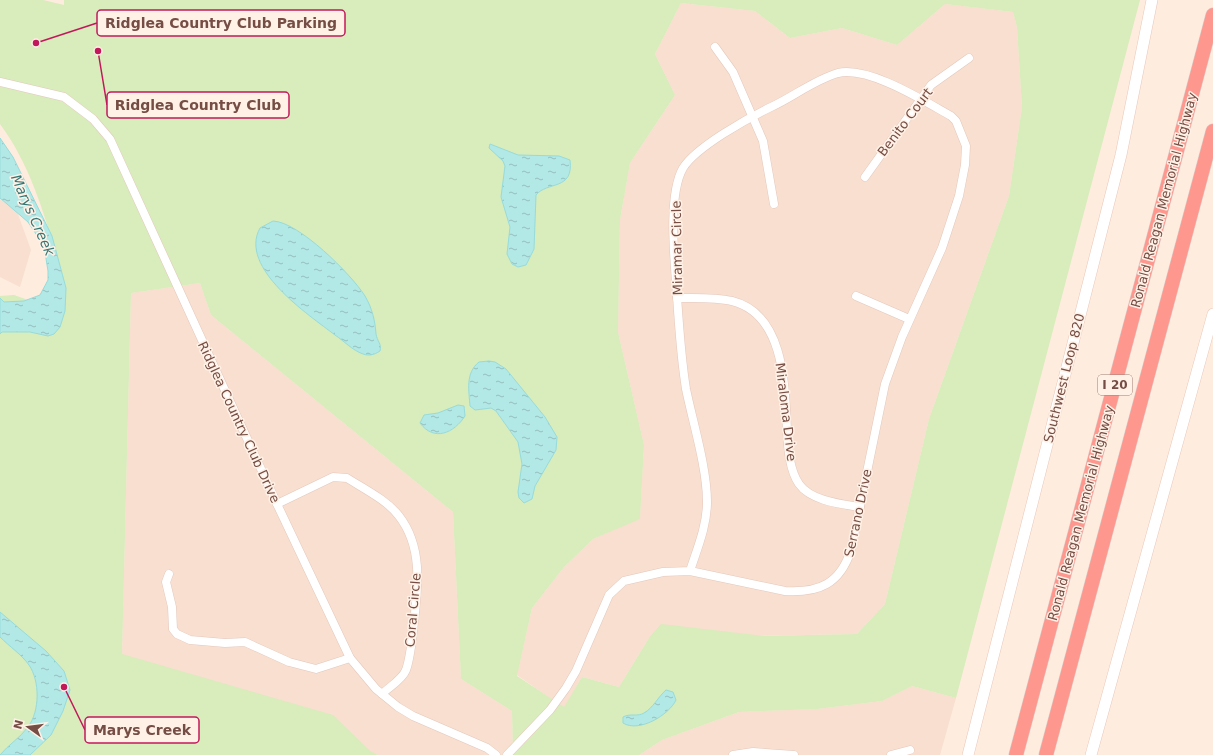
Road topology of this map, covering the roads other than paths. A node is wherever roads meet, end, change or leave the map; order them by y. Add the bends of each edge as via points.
1 (1152, 0) edge
2 (1213, 16) edge
3 (715, 47) dead end
4 (969, 58) dead end
5 (0, 82) edge
6 (921, 99) junction
7 (753, 115) junction
8 (1213, 131) edge
9 (865, 176) dead end
10 (774, 204) dead end
11 (856, 296) dead end
12 (677, 298) junction
13 (1213, 314) edge
14 (910, 319) junction
15 (277, 504) junction
16 (860, 507) junction
17 (690, 571) junction
18 (170, 574) dead end
19 (350, 658) junction
20 (382, 694) junction
21 (1061, 698) junction
22 (910, 750) dead end
23 (496, 755) edge
24 (507, 755) edge
25 (733, 755) edge
26 (794, 755) edge
27 (891, 755) edge
28 (968, 755) edge
29 (1016, 755) edge
30 (1046, 755) edge
31 (1054, 755) edge
32 (1091, 755) edge

1 - 28 street, Southwest Loop 820 via 1121,155
2 - 29 highway, Ronald Reagan Memorial Highway / I 20
3 - 7 street via 733,72
4 - 6 street, Benito Court via 932,85
5 - 15 street, Ridglea Country Club Drive via 64,97 93,119 110,139
6 - 7 street, Miramar Circle via 890,83 863,74 839,73
6 - 9 street, Benito Court
6 - 14 street, Serrano Drive via 956,121 966,146 965,165 954,215
7 - 10 street via 763,141
7 - 12 street, Miramar Circle via 694,154 683,168 673,216
8 - 21 highway, I 20
11 - 14 street
12 - 16 street, Miraloma Drive via 732,301 754,311 763,320 772,333 780,363 785,391 788,447 799,485 832,503
12 - 17 street, Miramar Circle via 679,338 686,387 707,500 704,526
13 - 32 street
14 - 16 street, Serrano Drive via 885,384
15 - 19 street, Ridglea Country Club Drive
15 - 20 street, Coral Circle via 332,477 342,476 389,506 399,515 407,528 416,553 418,574 412,640 406,671
16 - 17 street, Serrano Drive via 846,566 821,588 810,591 785,591
17 - 24 street, Serrano Drive via 663,572 630,578 614,589 566,688 550,710
18 - 19 street via 166,582 172,607 173,629 177,634 190,640 225,644 245,642 289,662 316,669
19 - 20 street, Ridglea Country Club Drive
20 - 23 street, Ridglea Country Club Drive via 413,716 487,748
21 - 30 highway, I 20
21 - 31 highway via 1065,713
22 - 27 street
25 - 26 street via 753,752

